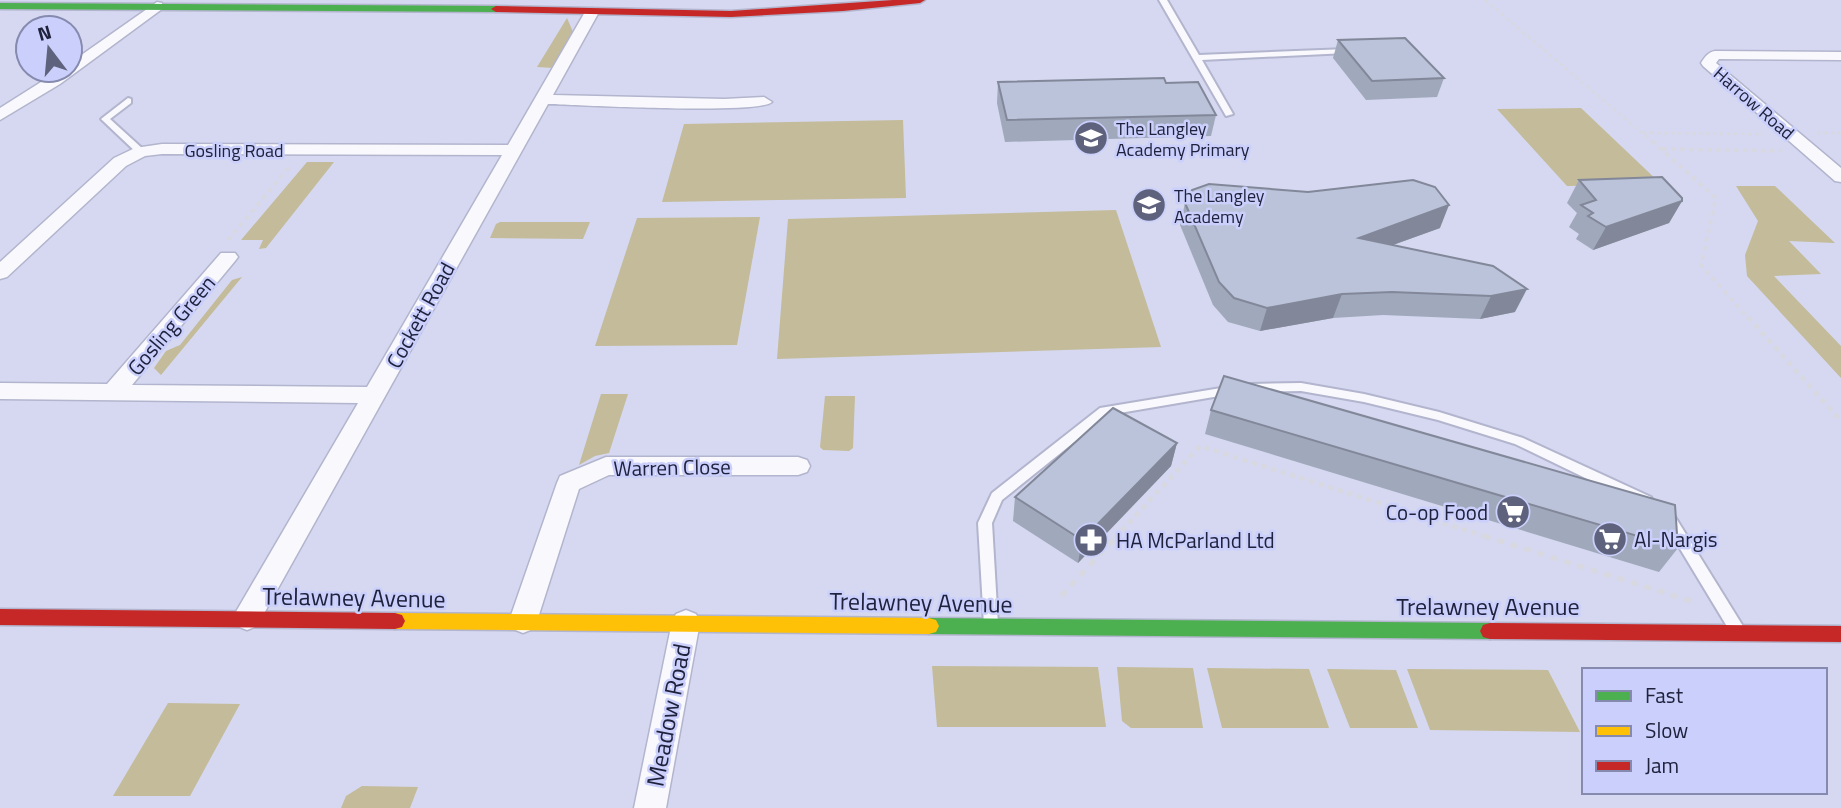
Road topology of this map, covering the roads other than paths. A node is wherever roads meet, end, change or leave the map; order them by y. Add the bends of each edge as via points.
1 (920, 0) edge
2 (1163, 0) edge
3 (67, 3) edge
4 (287, 3) edge
5 (504, 5) edge
6 (0, 6) edge
7 (157, 6) junction
8 (592, 12) junction
9 (1347, 51) edge
10 (1841, 55) edge
11 (1196, 58) junction
12 (542, 99) junction
13 (128, 101) dead end
14 (764, 102) dead end
15 (1229, 114) dead end
16 (0, 115) edge
17 (514, 150) junction
18 (141, 152) junction
19 (1841, 177) edge
20 (228, 257) road end
21 (0, 273) edge
22 (0, 391) edge
23 (113, 392) junction
24 (375, 395) junction
25 (798, 466) dead end
26 (0, 617) edge
27 (247, 618) junction
28 (523, 621) junction
29 (687, 622) junction
30 (991, 625) junction
31 (1739, 633) junction
32 (1841, 634) edge
33 (650, 808) edge

1 - 8 street via 770,13
2 - 11 lane
3 - 6 street
3 - 7 street
4 - 5 street
4 - 7 street
5 - 8 street
7 - 16 street
8 - 12 street, Cockett Road
9 - 11 lane
10 - 19 street, Harrow Road via 1715,55 1708,63
11 - 15 lane
12 - 14 street
12 - 17 street, Cockett Road
13 - 18 lane via 105,119
17 - 18 street, Gosling Road
17 - 24 street, Cockett Road
18 - 21 street, Gosling Road via 120,162
20 - 23 street, Gosling Green
22 - 23 street
23 - 24 street
24 - 27 street, Cockett Road
25 - 28 street, Warren Close via 606,466 569,483
26 - 27 street, Trelawney Avenue
27 - 28 street, Trelawney Avenue
28 - 29 street, Trelawney Avenue
29 - 30 street, Trelawney Avenue
29 - 33 street, Meadow Road
30 - 31 street, Trelawney Avenue
30 - 31 lane via 985,523 997,497 1104,411 1238,388 1301,387 1439,416 1519,441 1640,496 1671,520
31 - 32 street, Trelawney Avenue

